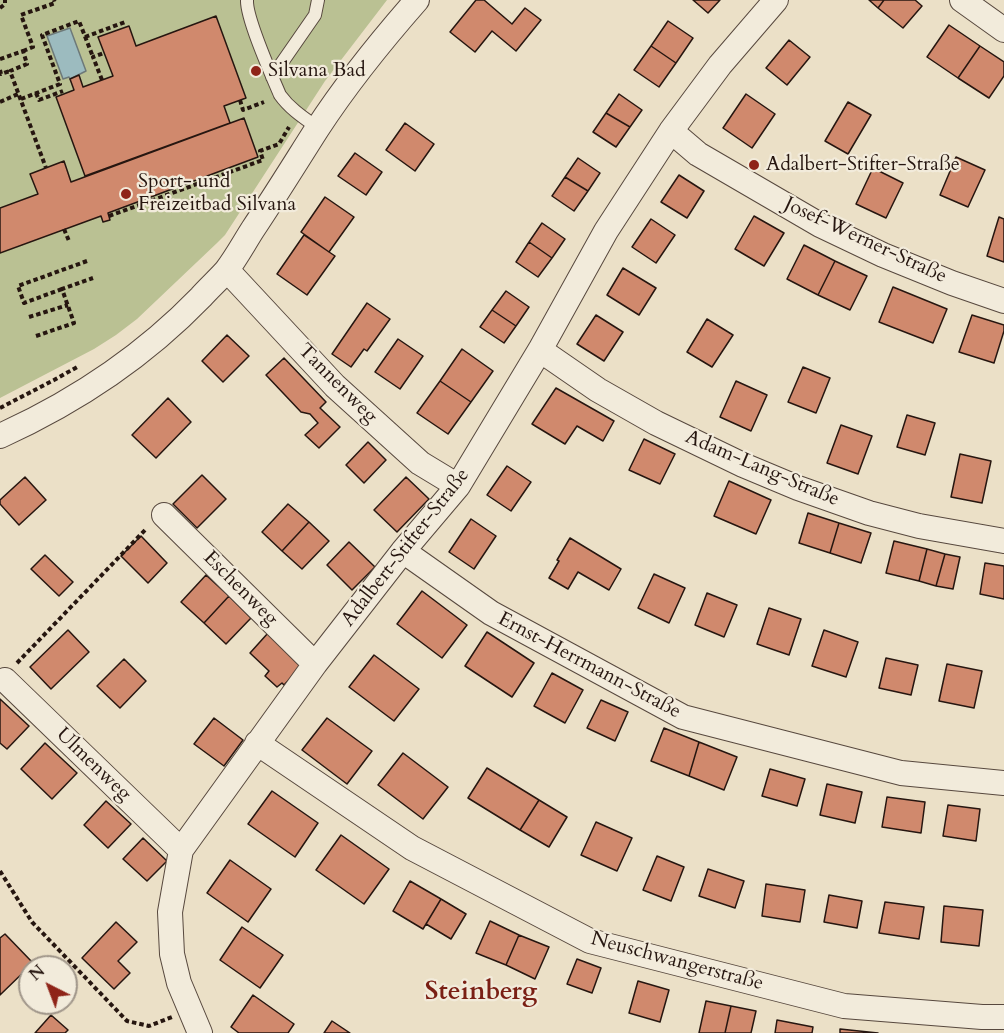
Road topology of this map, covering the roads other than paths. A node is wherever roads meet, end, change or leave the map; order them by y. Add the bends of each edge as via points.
1 (247, 0) edge
2 (318, 0) edge
3 (417, 0) edge
4 (776, 0) edge
5 (962, 0) edge
6 (1004, 30) edge
7 (272, 76) junction
8 (318, 128) junction
9 (671, 131) junction
10 (227, 270) junction
11 (1004, 301) edge
12 (540, 350) junction
13 (0, 436) edge
14 (458, 486) junction
15 (164, 515) road end
16 (1004, 541) edge
17 (403, 551) junction
18 (315, 664) junction
19 (5, 680) road end
20 (257, 743) junction
21 (1004, 783) edge
22 (180, 850) junction
23 (1004, 1017) edge
24 (200, 1033) edge

1 - 7 lane
2 - 7 lane via 315,15
3 - 8 street via 349,82
4 - 9 street, Adalbert-Stifter-Straße via 720,65
5 - 6 street
7 - 8 lane via 285,103
8 - 10 street
9 - 11 street, Josef-Werner-Straße via 698,154 820,225 893,259
9 - 12 street, Adalbert-Stifter-Straße via 606,231
10 - 13 street via 178,320 125,363 71,399
10 - 14 street, Tannenweg via 334,386 420,463
12 - 14 street, Adalbert-Stifter-Straße
12 - 16 street, Adam-Lang-Straße via 656,423 798,488 919,526
14 - 17 street, Adalbert-Stifter-Straße
15 - 18 street, Eschenweg
17 - 18 street, Adalbert-Stifter-Straße
17 - 21 street, Ernst-Herrmann-Straße via 491,613 683,717 901,773
18 - 20 street, Adalbert-Stifter-Straße
19 - 22 street, Ulmenweg
20 - 22 street, Adalbert-Stifter-Straße
20 - 23 street, Neuschwangerstraße via 412,848 590,941 844,1006
22 - 24 street, Adalbert-Stifter-Straße via 170,912 172,954 179,983

